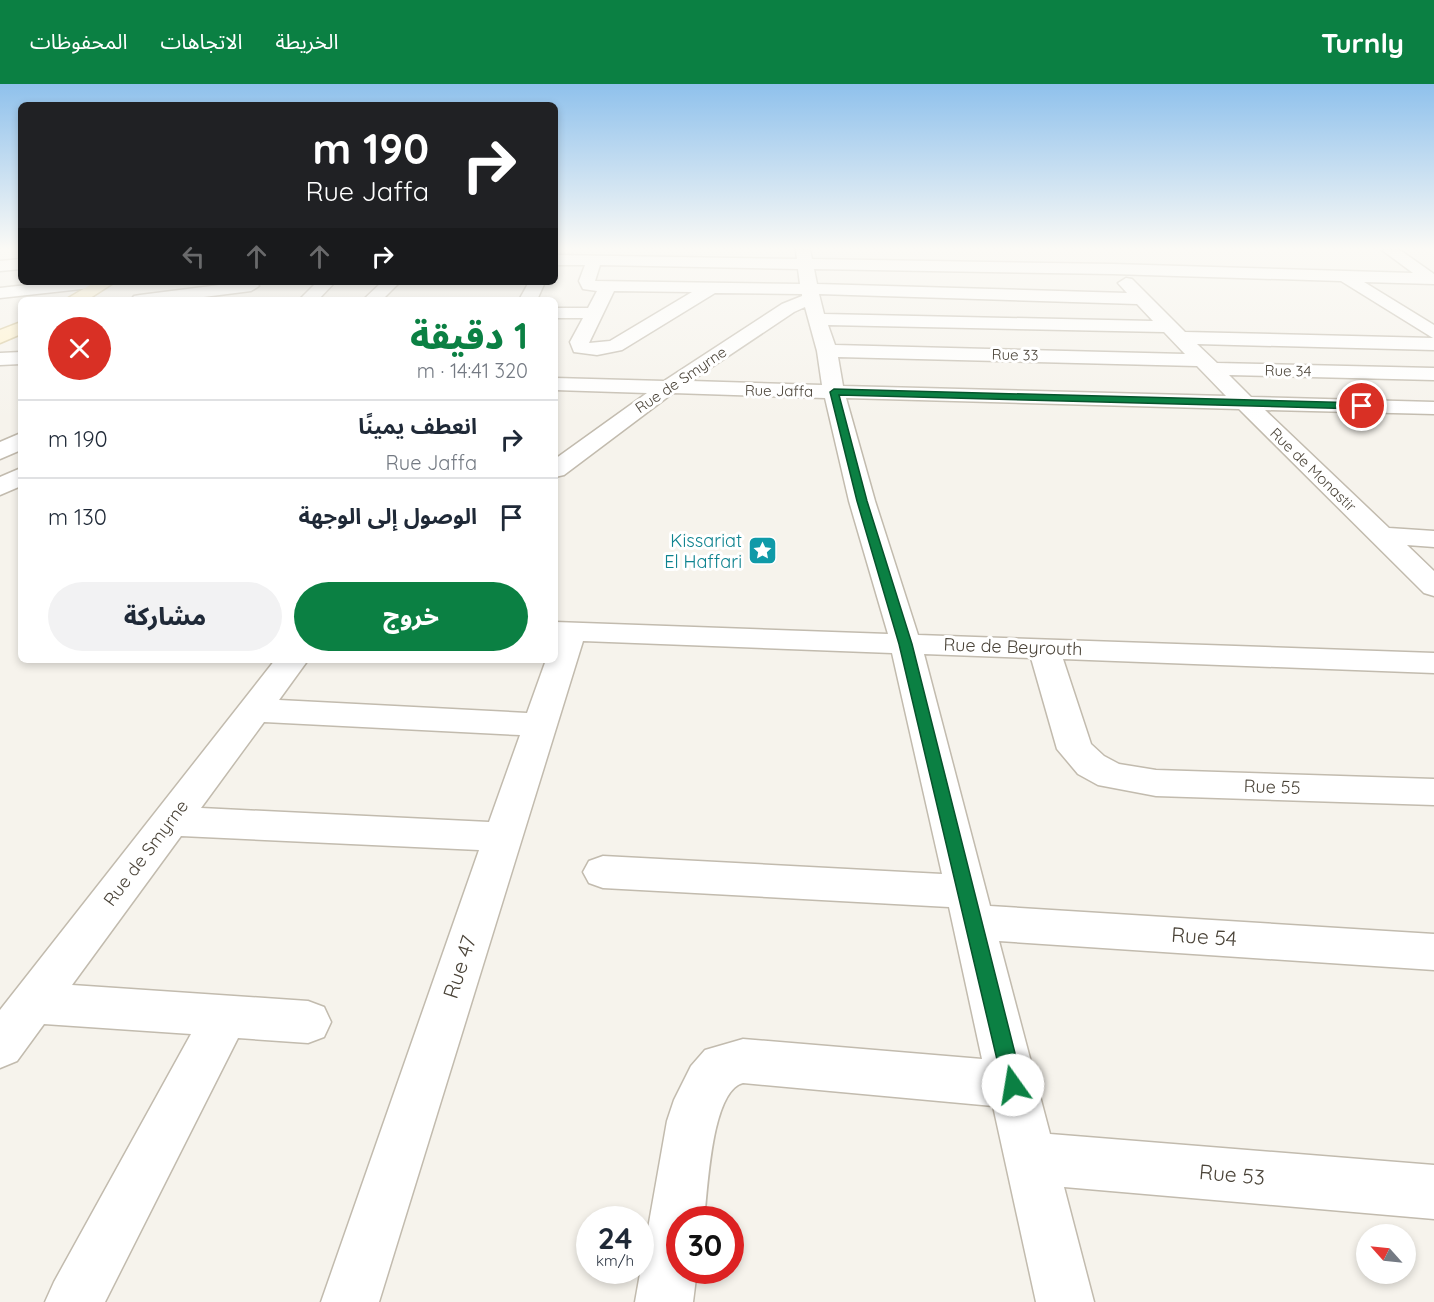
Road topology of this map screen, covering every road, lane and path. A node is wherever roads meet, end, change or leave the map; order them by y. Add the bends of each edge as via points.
1 (597, 307) edge
2 (681, 307) edge
3 (790, 307) edge
4 (815, 307) edge
5 (879, 307) edge
6 (928, 307) edge
7 (1150, 307) edge
8 (1393, 307) edge
9 (558, 313) edge
10 (594, 313) junction
11 (18, 328) edge
12 (1176, 332) junction
13 (1434, 333) edge
14 (0, 337) edge
15 (1434, 344) edge
16 (18, 358) edge
17 (0, 359) edge
18 (1208, 365) junction
19 (1434, 374) edge
20 (558, 384) edge
21 (667, 388) junction
22 (834, 392) junction
23 (1244, 403) junction
24 (1434, 408) edge
25 (0, 436) edge
26 (18, 439) edge
27 (18, 442) edge
28 (0, 452) edge
29 (558, 468) edge
30 (18, 477) edge
31 (0, 488) edge
32 (1381, 536) junction
33 (1434, 539) edge
34 (1434, 587) edge
35 (563, 632) edge
36 (906, 644) junction
37 (1044, 648) junction
38 (558, 652) edge
39 (290, 663) edge
40 (555, 663) edge
41 (1434, 663) edge
42 (255, 710) junction
43 (540, 725) junction
44 (1434, 792) edge
45 (171, 821) junction
46 (502, 837) junction
47 (603, 872) dead end
48 (971, 907) junction
49 (1434, 952) edge
50 (33, 1003) junction
51 (225, 1016) junction
52 (308, 1022) dead end
53 (0, 1046) edge
54 (1013, 1085) junction
55 (1031, 1158) junction
56 (1434, 1192) edge
57 (74, 1302) edge
58 (350, 1302) edge
59 (664, 1302) edge
60 (1065, 1302) edge

1 - 10 street
2 - 10 street via 610,348 585,349 578,345
3 - 21 street, Rue de Smyrne
4 - 22 street
5 - 18 street, Rue 33
6 - 12 street
7 - 12 street, Rue de Monastir
8 - 13 street
9 - 10 street
11 - 14 street
12 - 15 street
12 - 18 street, Rue de Monastir
16 - 17 street
18 - 19 street, Rue 34
18 - 23 street, Rue de Monastir
20 - 21 street, Rue Jaffa
21 - 22 street, Rue Jaffa
21 - 29 street, Rue de Smyrne
22 - 23 street, Rue Jaffa
22 - 36 street via 862,501
23 - 24 street, Rue Jaffa
23 - 32 street, Rue de Monastir
25 - 26 street
27 - 28 street
30 - 31 street
32 - 33 street
32 - 34 street, Rue de Monastir
35 - 36 street, Rue de Beyrouth
35 - 38 street, Rue 47
36 - 37 street, Rue de Beyrouth
36 - 48 street
37 - 41 street, Rue de Beyrouth
37 - 44 street, Rue 55 via 1075,749 1091,765 1111,776 1156,783
39 - 42 street, Rue de Smyrne
40 - 43 street, Rue 47
42 - 43 street
42 - 45 street, Rue de Smyrne
43 - 46 street, Rue 47
45 - 46 street
45 - 50 street, Rue de Smyrne
46 - 58 street, Rue 47
47 - 48 street, Rue 54
48 - 49 street, Rue 54
48 - 54 street
50 - 51 street
50 - 53 street, Rue de Smyrne
51 - 52 street
51 - 57 street
54 - 55 street
54 - 59 street via 742,1060 722,1066 708,1082 693,1121
55 - 56 street, Rue 53
55 - 60 street

